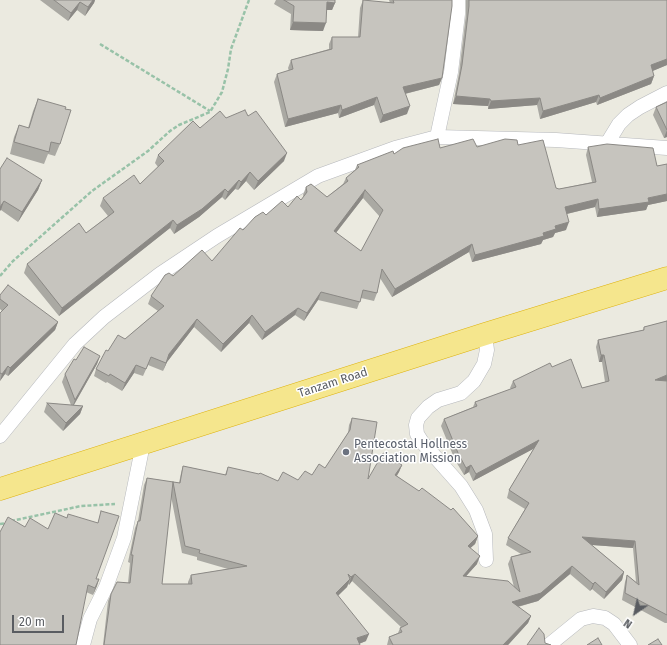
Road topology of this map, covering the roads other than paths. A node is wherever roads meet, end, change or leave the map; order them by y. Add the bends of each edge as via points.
1 (458, 0) edge
2 (667, 93) edge
3 (436, 137) junction
4 (608, 142) junction
5 (667, 148) edge
6 (667, 278) edge
7 (485, 334) junction
8 (0, 436) edge
9 (143, 444) junction
10 (0, 490) edge
11 (486, 560) dead end
12 (83, 645) edge
13 (549, 645) edge
14 (630, 645) edge

1 - 3 street via 451,72
2 - 4 street via 628,115
3 - 4 street
3 - 8 street via 395,148 318,176 251,214 160,274 104,317 75,344
4 - 5 street
6 - 7 highway, Tanzam Road
7 - 9 highway, Tanzam Road
7 - 11 street via 487,350 484,364 474,381 461,393 438,400 428,407 418,418 416,425 417,434 422,442 461,486 476,510 485,534
9 - 10 highway, Tanzam Road
9 - 12 street via 124,538 106,587 90,619
13 - 14 street via 581,619 594,616 605,618 614,624

